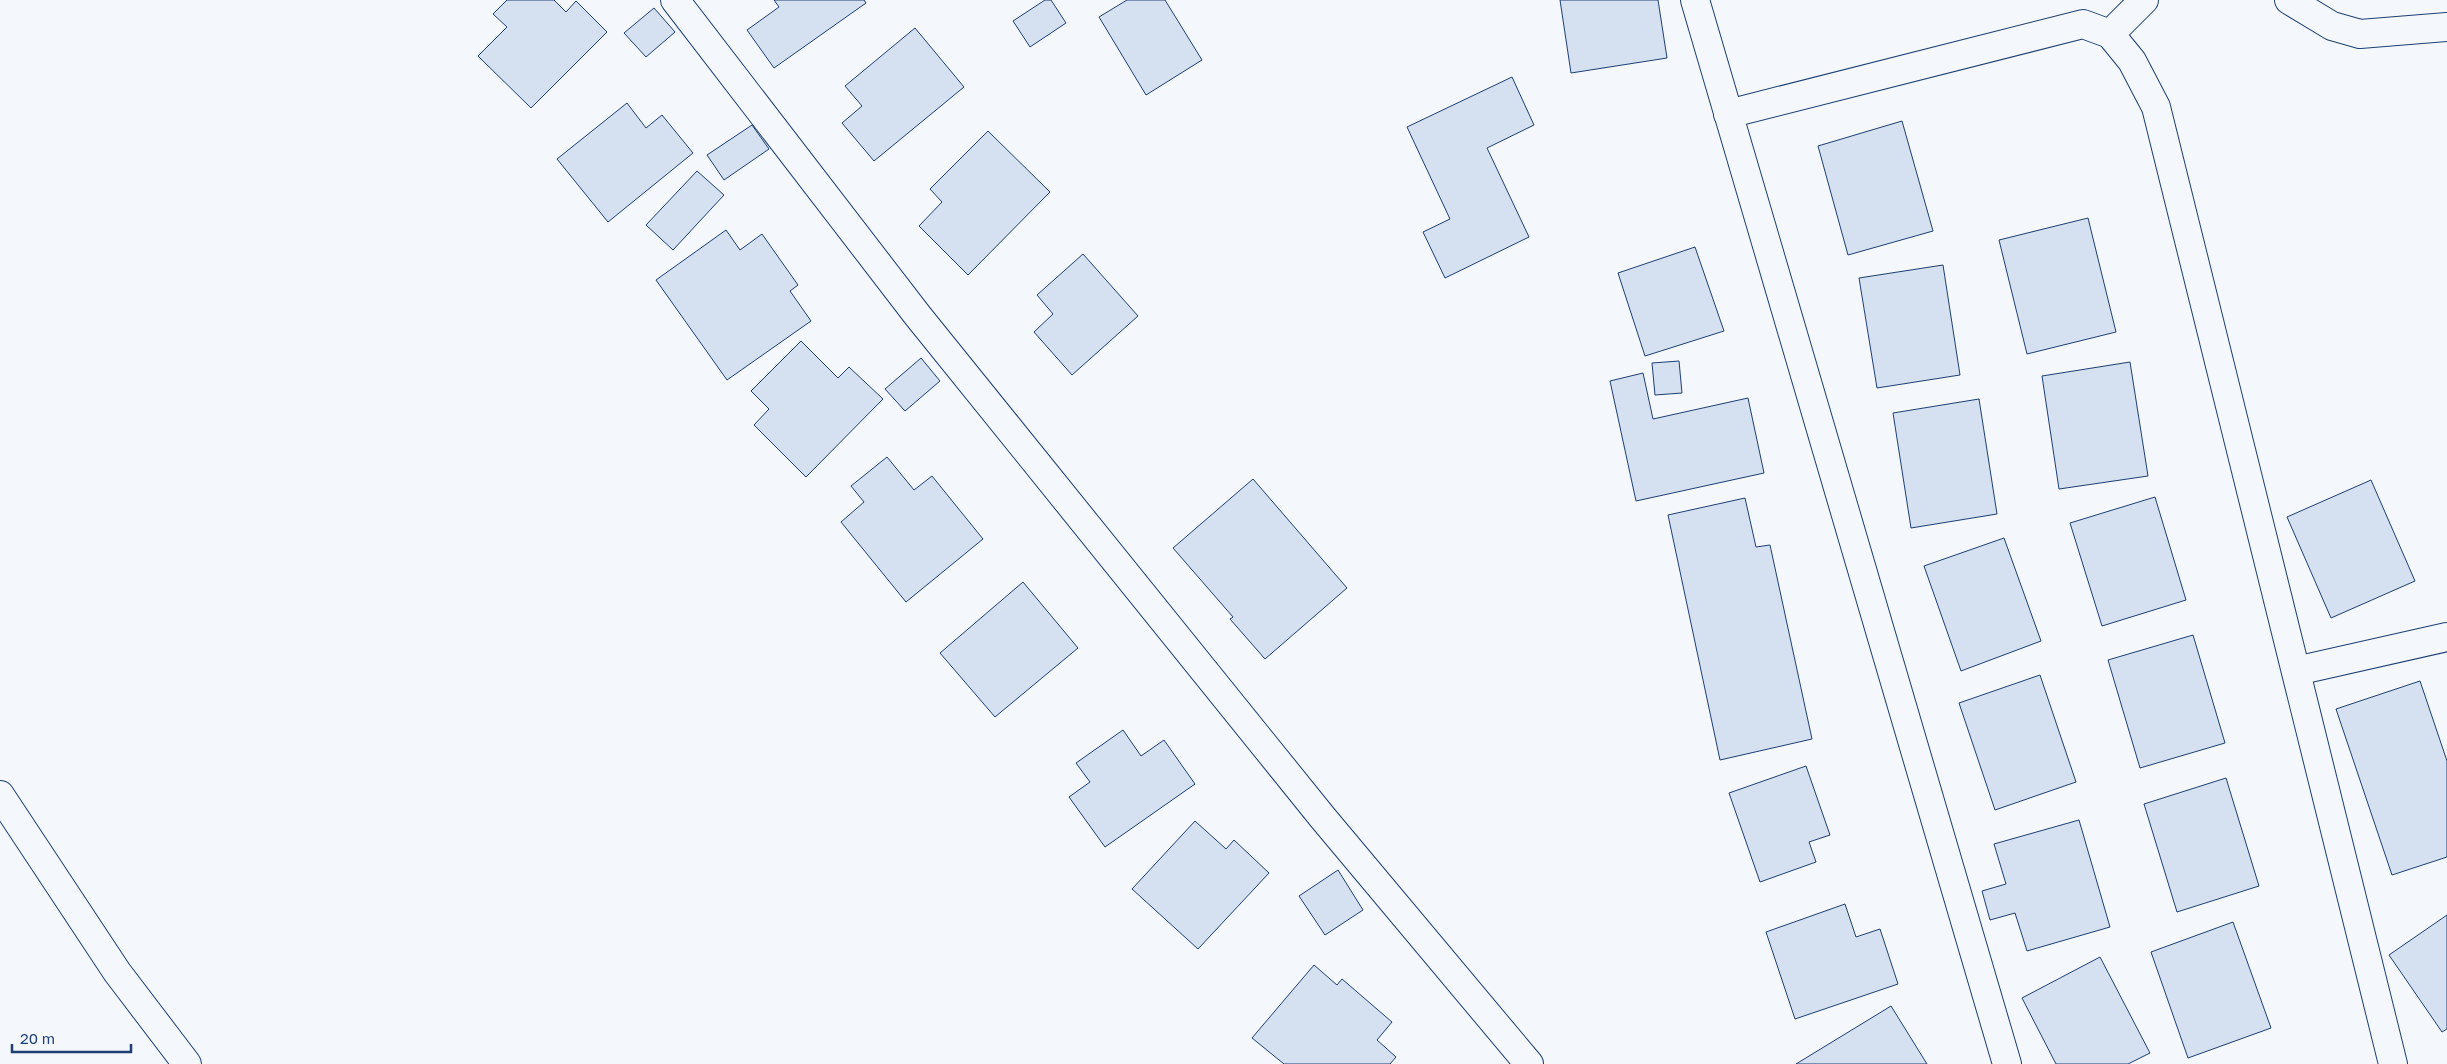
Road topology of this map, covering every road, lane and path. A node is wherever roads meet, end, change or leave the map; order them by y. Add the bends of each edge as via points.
1 (675, 0) edge
2 (1695, 0) edge
3 (2144, 0) edge
4 (2288, 0) edge
5 (2447, 27) edge
6 (2110, 34) junction
7 (1728, 114) junction
8 (2447, 637) edge
9 (2296, 671) junction
10 (0, 794) edge
11 (187, 1064) edge
12 (1529, 1064) edge
13 (2007, 1064) edge
14 (2393, 1064) edge

1 - 12 street via 918,316 1323,818
2 - 7 street
3 - 6 street
4 - 5 street via 2332,26 2360,34
6 - 7 street via 2083,24
6 - 9 street via 2132,61 2156,107
7 - 13 street
8 - 9 street
9 - 14 street
10 - 11 street via 117,972

